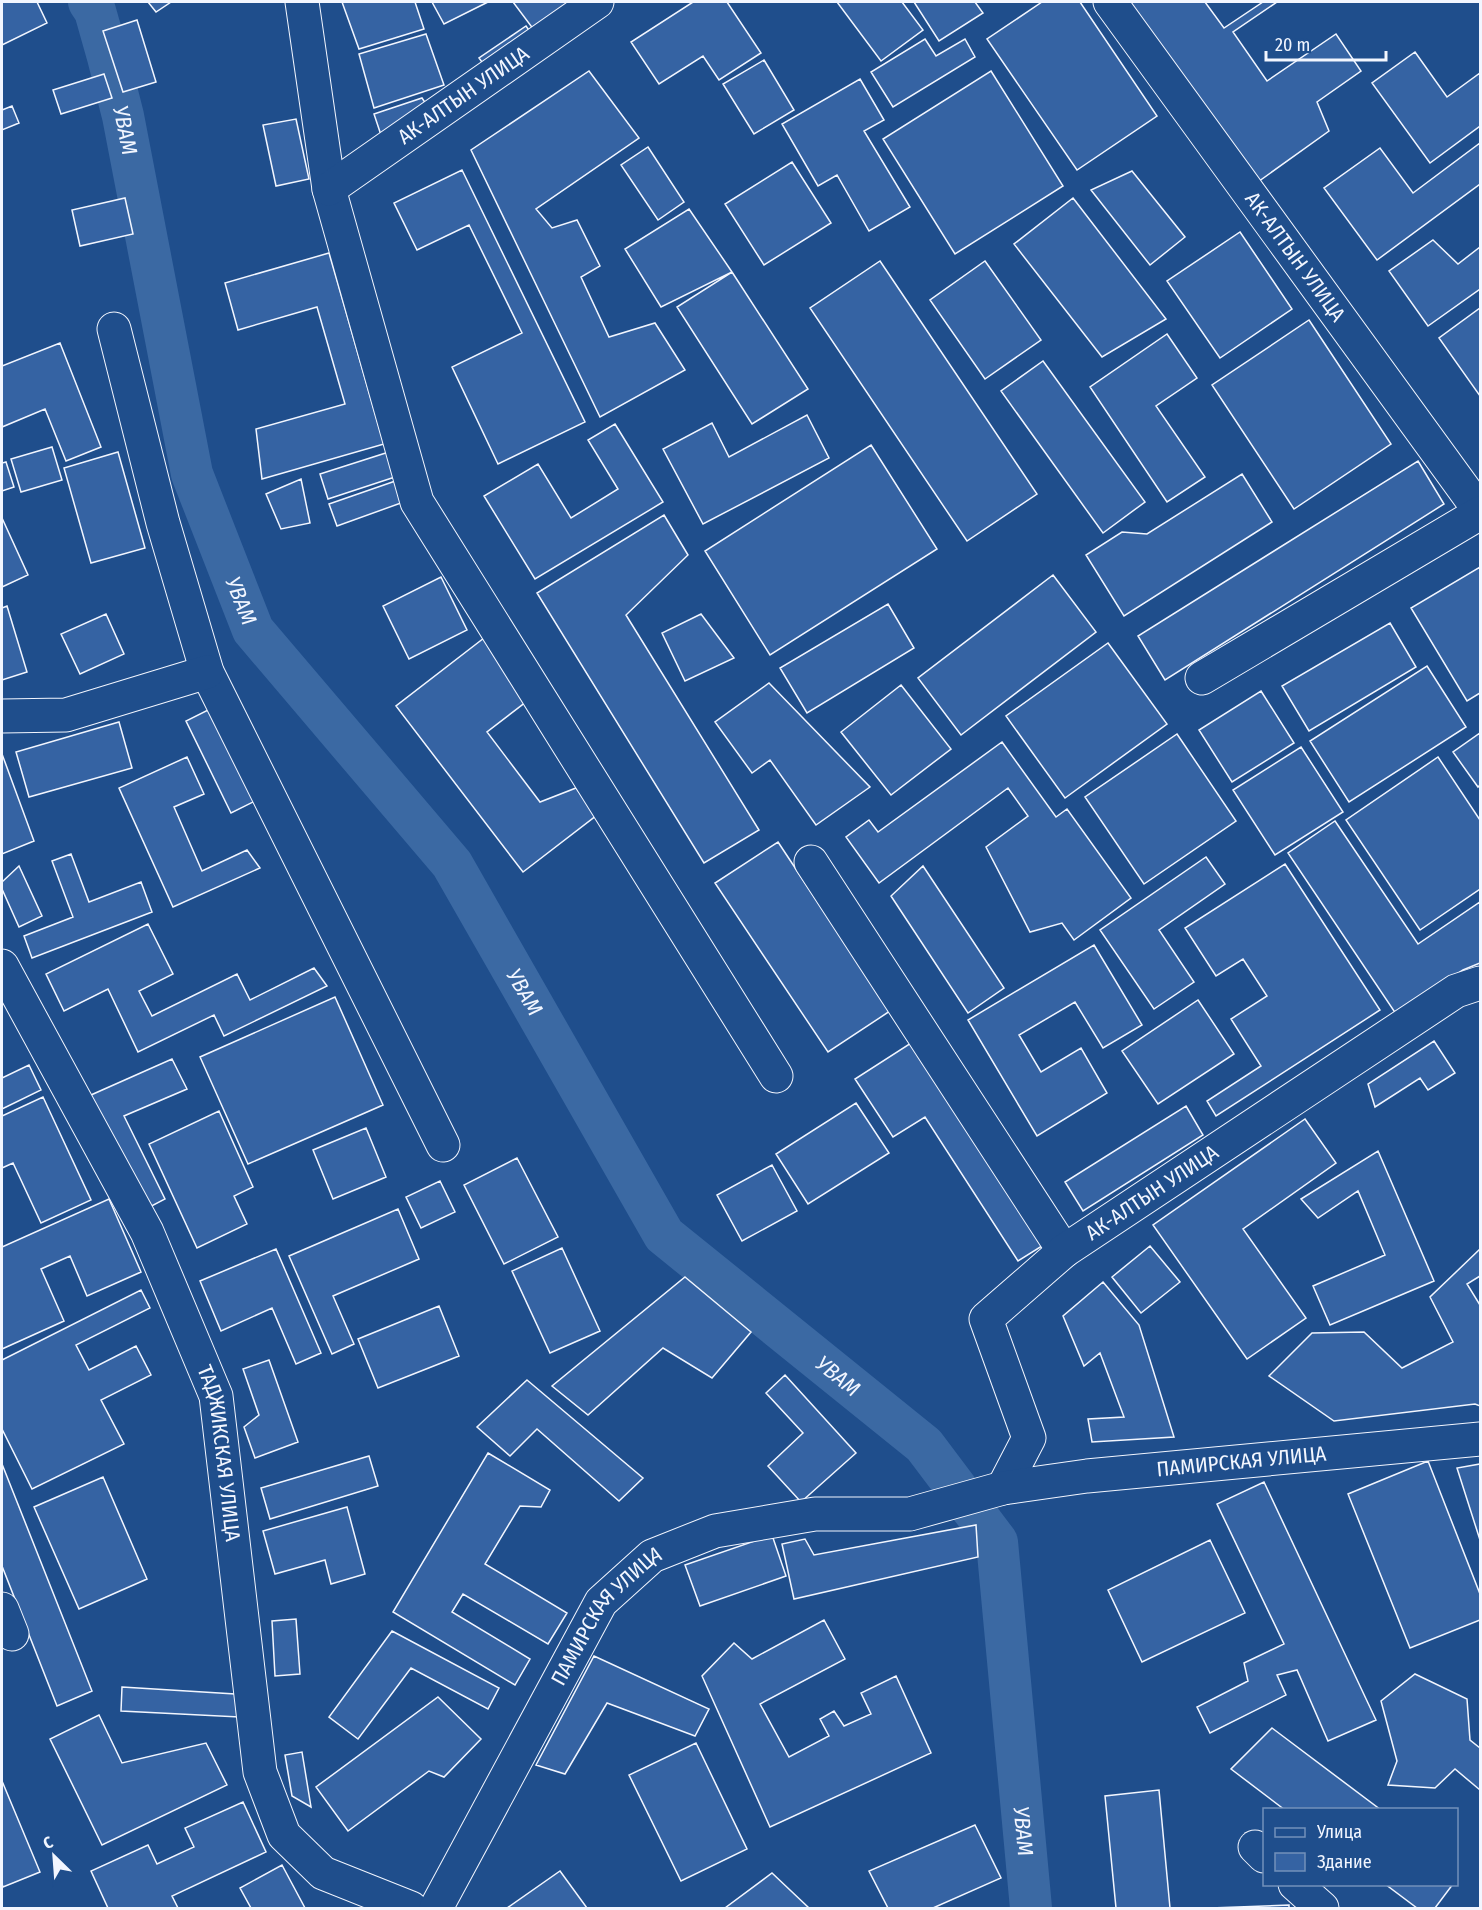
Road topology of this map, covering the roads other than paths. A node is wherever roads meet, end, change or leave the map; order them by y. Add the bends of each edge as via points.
1 (302, 2) edge
2 (597, 2) edge
3 (1110, 2) edge
4 (329, 189) junction
5 (114, 330) dead end
6 (1480, 512) edge
7 (207, 672) junction
8 (1202, 678) dead end
9 (2, 716) edge
10 (811, 862) dead end
11 (2, 966) edge
12 (1480, 983) edge
13 (776, 1076) dead end
14 (443, 1145) dead end
15 (1064, 1251) junction
16 (1480, 1439) edge
17 (1003, 1488) junction
18 (1297, 1886) edge
19 (411, 1908) edge
20 (436, 1908) edge
21 (1322, 1908) edge

1 - 4 street
2 - 4 street, АК-АЛТЫН УЛИЦА
3 - 6 street, АК-АЛТЫН УЛИЦА
4 - 13 street via 417,502
5 - 7 street via 163,523
6 - 8 street
7 - 9 street via 66,715
7 - 14 street
10 - 15 street
11 - 19 street, ТАДЖИКСКАЯ УЛИЦА via 147,1232 216,1396 260,1772 284,1835 323,1873
12 - 15 street, АК-АЛТЫН УЛИЦА via 1456,991
15 - 17 street, АК-АЛТЫН УЛИЦА via 986,1319 1029,1438
16 - 17 street, ПАМИРСКАЯ УЛИЦА via 1087,1476
17 - 20 street, ПАМИРСКАЯ УЛИЦА via 910,1514 815,1514 715,1531 652,1556 601,1602
18 - 21 street

